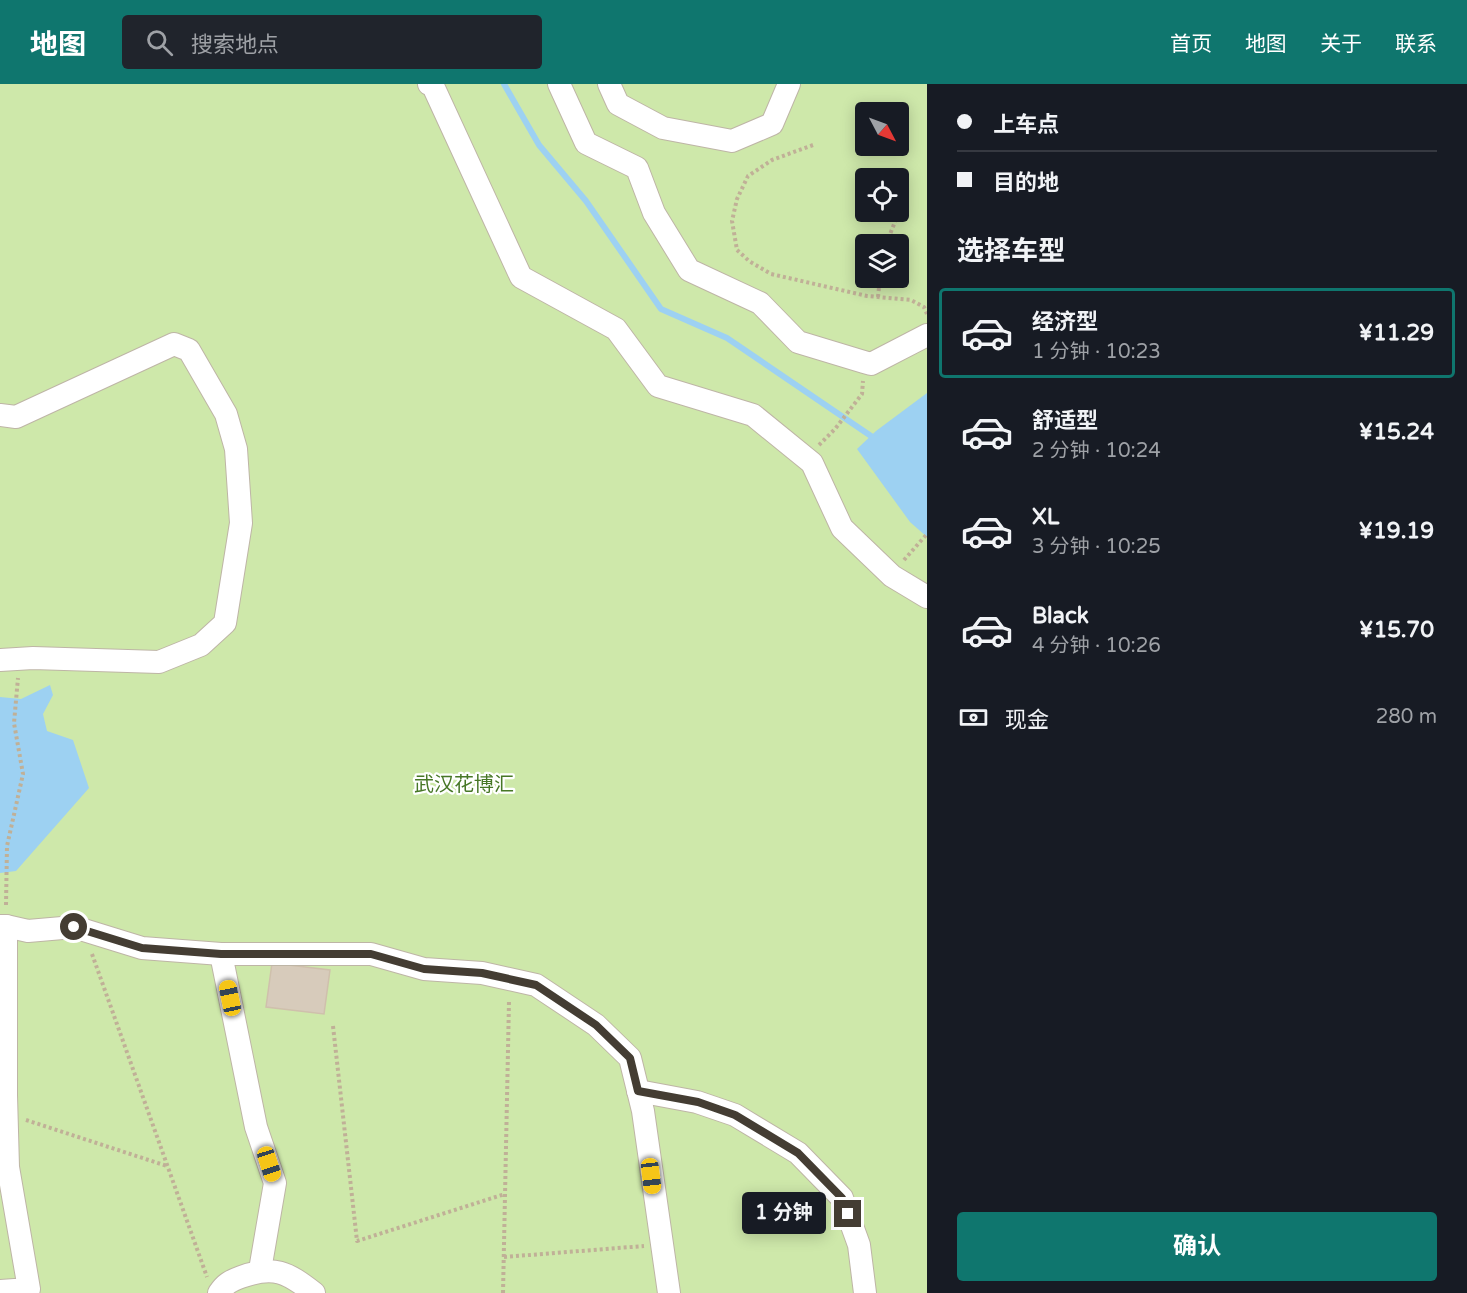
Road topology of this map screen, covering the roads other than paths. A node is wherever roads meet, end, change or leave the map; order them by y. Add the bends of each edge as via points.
1 (429, 84) edge
2 (559, 84) edge
3 (609, 84) edge
4 (789, 84) edge
5 (927, 335) edge
6 (0, 415) edge
7 (927, 597) edge
8 (10, 660) edge
9 (3, 926) edge
10 (221, 954) junction
11 (638, 1091) junction
12 (260, 1270) junction
13 (214, 1288) edge
14 (0, 1291) edge
15 (314, 1293) edge
16 (669, 1293) edge
17 (865, 1293) edge

1 - 7 street via 521,277 616,329 658,386 753,415 812,463 842,528 892,576
2 - 5 street via 586,144 637,168 654,213 689,270 760,303 798,342 871,364
3 - 4 street via 618,104 663,128 732,141 772,124
6 - 8 street via 16,417 174,344 189,350 226,414 236,449 241,523 225,623 201,645 159,662
9 - 10 street via 28,931 74,927 142,948
9 - 14 street via 8,1167 29,1288
10 - 11 street via 371,954 424,969 482,973 536,985 596,1025 630,1058
10 - 12 street via 256,1127 275,1183
11 - 16 street
11 - 17 street via 698,1102 735,1115 798,1153 842,1198 859,1245
12 - 13 street
12 - 15 street via 284,1274

